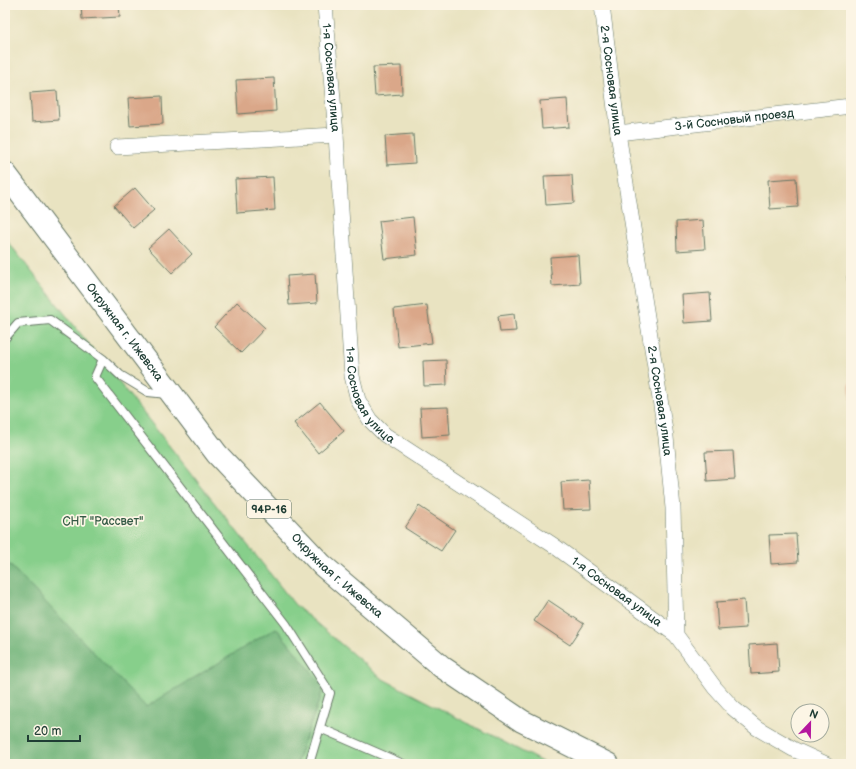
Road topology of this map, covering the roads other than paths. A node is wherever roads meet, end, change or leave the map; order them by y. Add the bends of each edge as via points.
1 (325, 5) edge
2 (602, 5) edge
3 (851, 106) edge
4 (618, 133) junction
5 (336, 135) junction
6 (117, 147) dead end
7 (5, 173) edge
8 (5, 338) edge
9 (103, 359) junction
10 (172, 395) junction
11 (676, 635) junction
12 (320, 728) junction
13 (309, 764) edge
14 (403, 764) edge
15 (608, 764) edge
16 (826, 764) edge

1 - 5 street, 1-я Сосновая улица
2 - 4 street, 2-я Сосновая улица
3 - 4 street, 3-й Сосновый проезд
4 - 11 street, 2-я Сосновая улица via 666,438 673,508
5 - 6 street
5 - 11 street, 1-я Сосновая улица via 352,376 358,400 370,420 385,435 554,545
7 - 10 main road, Окружная г. Ижевска / 94Р-16
8 - 9 lane via 18,323 50,320
9 - 10 lane via 120,375 148,392
9 - 12 lane via 94,377 286,624 330,693
10 - 15 main road, Окружная г. Ижевска / 94Р-16 via 217,454 322,565 442,667 522,721
11 - 16 street via 733,708 757,728
12 - 13 lane
12 - 14 lane

